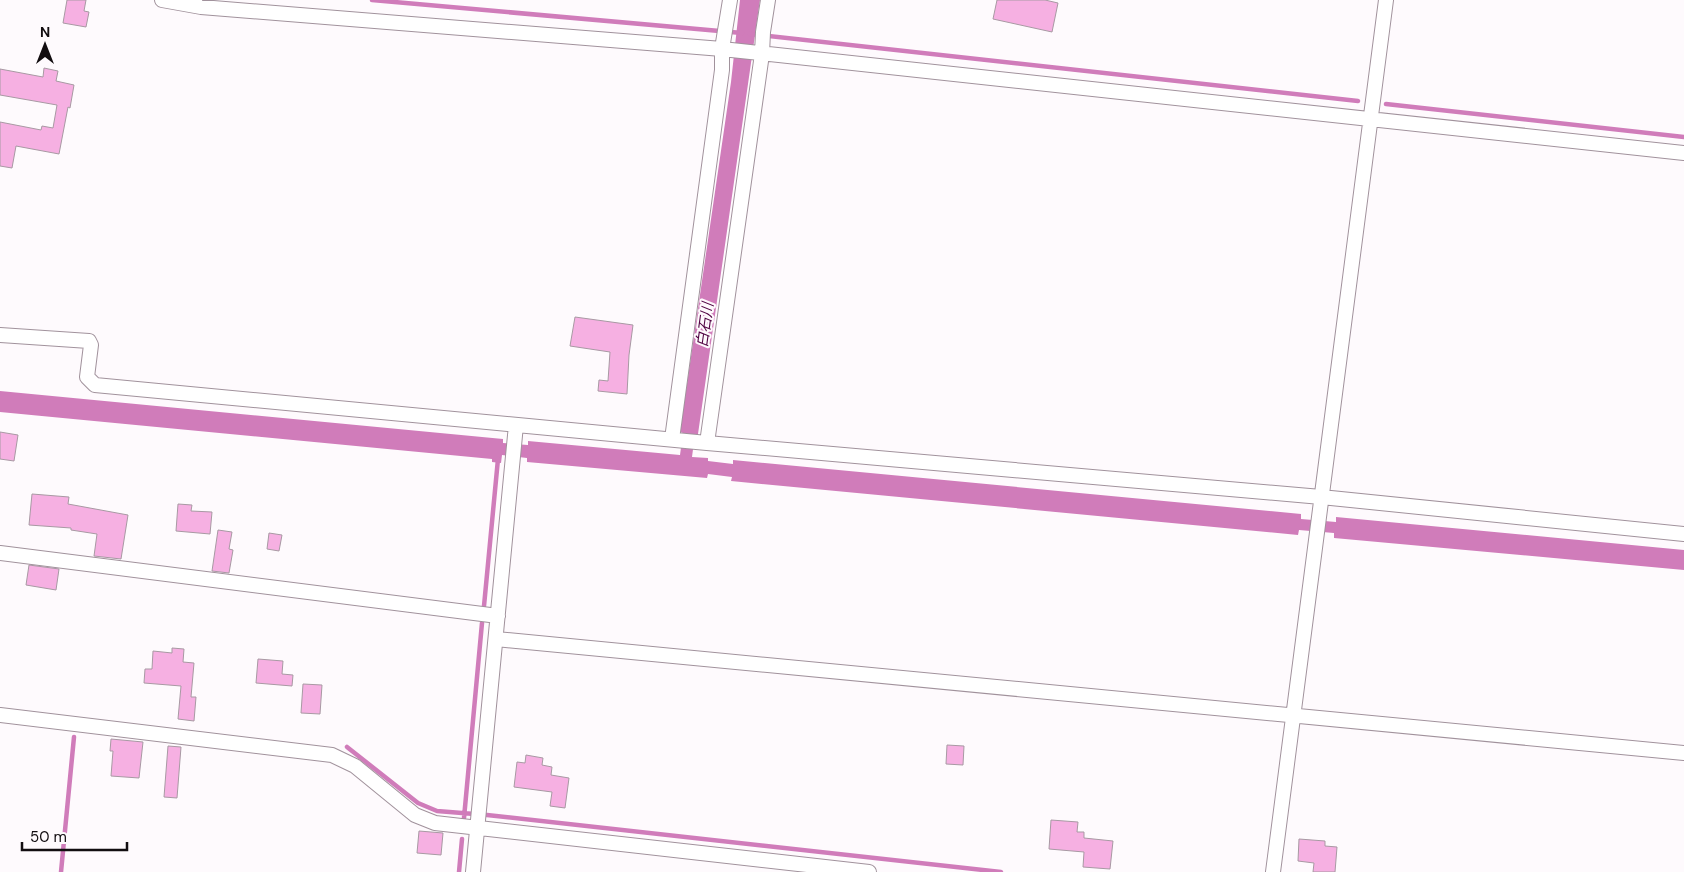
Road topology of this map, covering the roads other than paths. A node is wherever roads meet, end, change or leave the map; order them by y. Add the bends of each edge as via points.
1 (162, 0) edge
2 (730, 0) edge
3 (768, 0) edge
4 (1386, 0) edge
5 (725, 40) junction
6 (761, 45) junction
7 (1370, 119) junction
8 (1684, 153) edge
9 (0, 335) edge
10 (516, 425) junction
11 (676, 440) junction
12 (702, 442) junction
13 (1321, 497) junction
14 (1684, 534) edge
15 (0, 553) edge
16 (498, 616) junction
17 (496, 639) junction
18 (0, 715) edge
19 (1293, 716) junction
20 (1684, 753) edge
21 (478, 819) junction
22 (473, 872) edge
23 (869, 872) edge
24 (1273, 872) edge

1 - 5 street via 201,7
2 - 5 street
3 - 6 street
4 - 7 street
5 - 6 street
5 - 11 street
6 - 7 street
6 - 12 street
7 - 8 street
7 - 13 street
9 - 10 street via 89,341 88,377 95,385
10 - 11 street
10 - 16 street
11 - 12 street
12 - 13 street
13 - 14 street
13 - 19 street
15 - 16 street
16 - 17 street
17 - 19 street
17 - 21 street
18 - 21 street via 332,755 355,766 415,815 435,824
19 - 20 street
19 - 24 street
21 - 22 street
21 - 23 street

